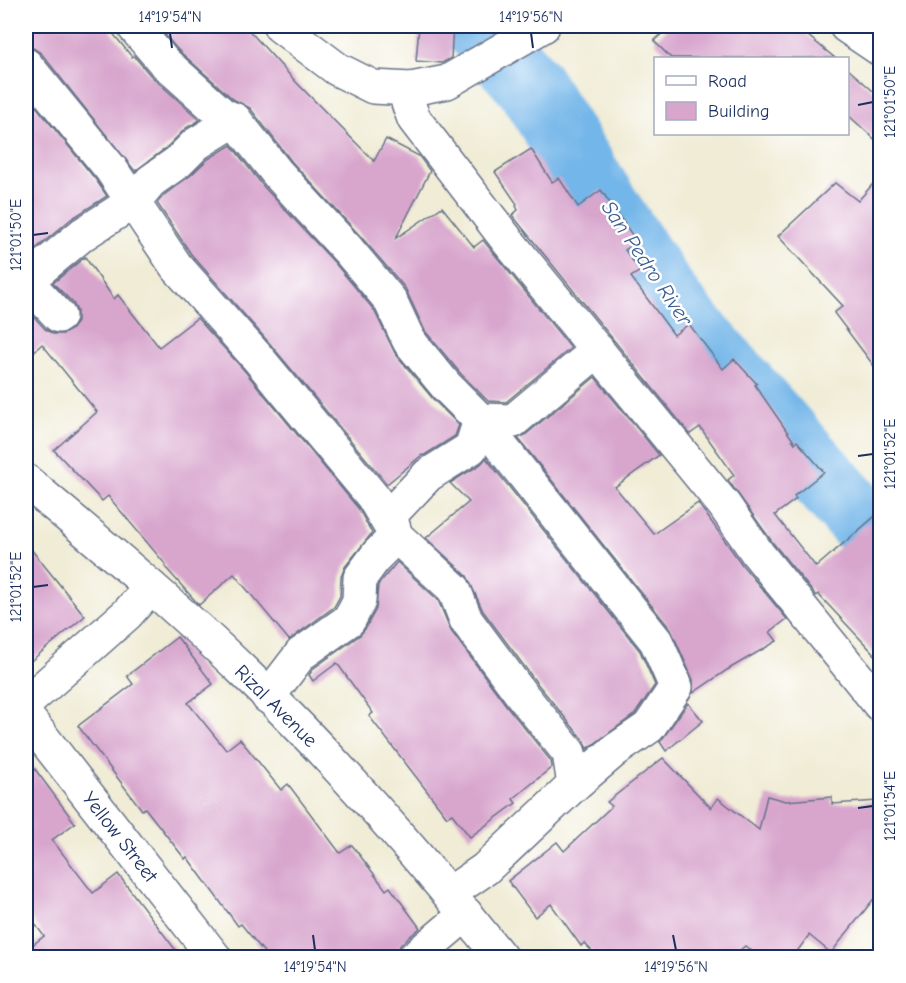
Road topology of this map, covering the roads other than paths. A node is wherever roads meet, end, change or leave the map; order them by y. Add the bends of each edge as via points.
1 (139, 26) edge
2 (280, 26) edge
3 (543, 26) edge
4 (846, 26) edge
5 (880, 49) edge
6 (26, 65) edge
7 (411, 89) junction
8 (235, 120) junction
9 (133, 202) junction
10 (26, 281) edge
11 (59, 316) dead end
12 (598, 350) junction
13 (480, 420) junction
14 (26, 481) edge
15 (396, 537) junction
16 (151, 587) junction
17 (268, 697) junction
18 (26, 704) edge
19 (880, 705) edge
20 (26, 716) edge
21 (574, 785) junction
22 (458, 903) junction
23 (215, 957) edge
24 (414, 957) edge
25 (501, 957) edge

1 - 8 street via 135,28 164,62 223,115
2 - 7 street via 337,69 364,83
3 - 7 street via 447,82
4 - 5 street
6 - 9 street
7 - 12 street via 408,103 414,119
8 - 9 street via 196,144 151,181
8 - 13 street via 390,300 409,341
9 - 10 street via 82,234
9 - 15 street via 176,266 365,488
10 - 11 street
12 - 13 street via 513,421
12 - 19 street
13 - 15 street via 471,448 428,475 390,515
13 - 21 street via 656,642 676,687 650,727
14 - 16 street, Rizal Avenue
15 - 17 street via 360,578 359,600 349,620 301,654
15 - 21 street via 454,589 466,620 569,753
16 - 17 street, Rizal Avenue
16 - 18 street via 127,615
17 - 22 street, Rizal Avenue via 349,780
20 - 23 street, Yellow Street
21 - 22 street via 485,869
22 - 24 street
22 - 25 street, Rizal Avenue

